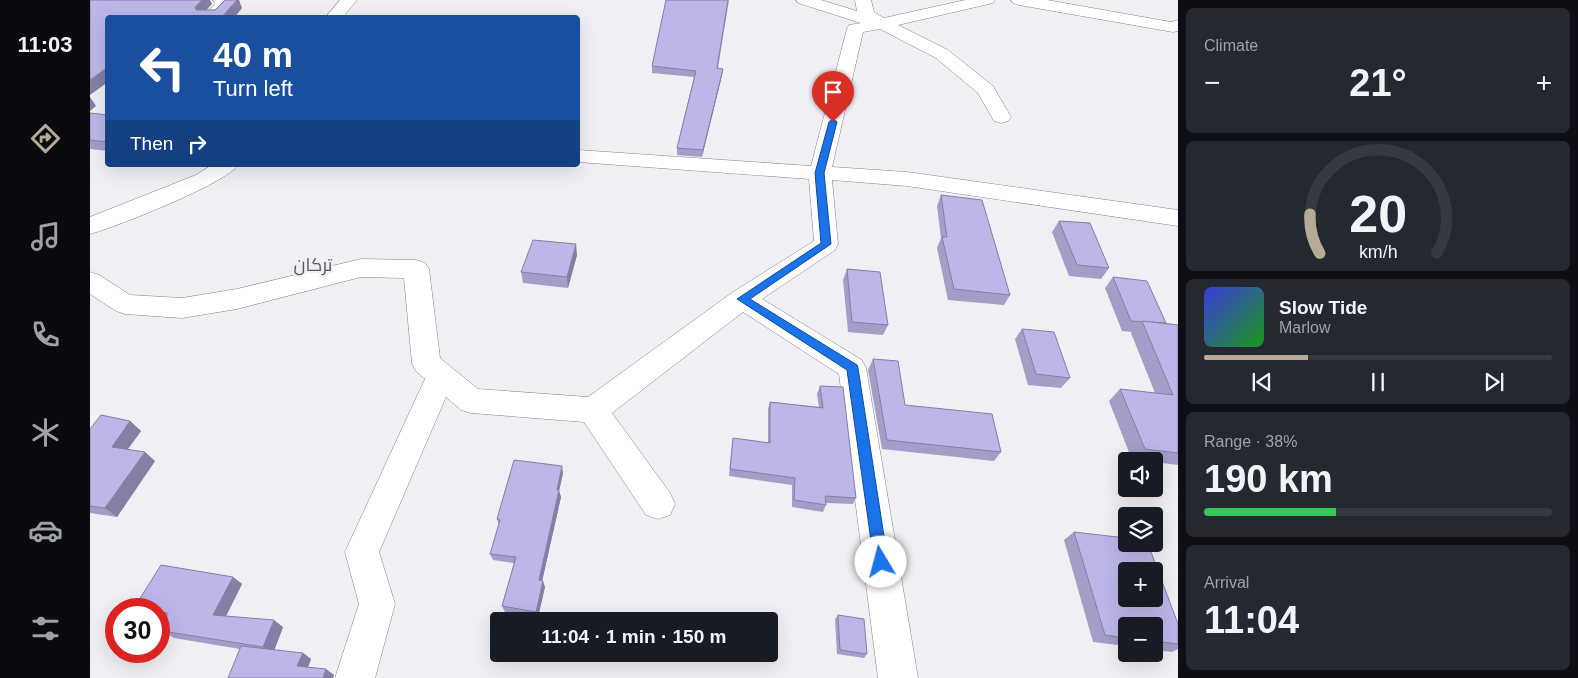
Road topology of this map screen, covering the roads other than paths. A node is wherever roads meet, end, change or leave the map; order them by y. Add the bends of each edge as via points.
1 (221, 0) edge
2 (349, 0) edge
3 (804, 0) edge
4 (863, 0) edge
5 (986, 0) edge
6 (1019, 0) edge
7 (213, 15) edge
8 (336, 15) edge
9 (880, 23) junction
10 (1178, 25) edge
11 (1000, 117) dead end
12 (580, 156) edge
13 (223, 167) edge
14 (820, 173) junction
15 (1178, 218) edge
16 (90, 226) edge
17 (90, 281) edge
18 (742, 299) junction
19 (441, 376) junction
20 (593, 410) junction
21 (658, 504) dead end
22 (355, 678) edge
23 (898, 678) edge

1 - 7 street via 223,5
2 - 8 street
3 - 9 street
4 - 9 street via 866,15
5 - 9 street
6 - 10 street via 1122,20
9 - 11 street via 942,54 986,90
9 - 14 street via 855,29
12 - 14 street
13 - 16 street via 204,180
14 - 15 street via 907,179
14 - 18 street via 826,244
17 - 19 street via 124,304 182,308 237,299 361,268 416,269 426,363
18 - 20 street
18 - 23 street via 852,368
19 - 20 street via 471,401
19 - 22 street via 362,552 377,604
20 - 21 street

